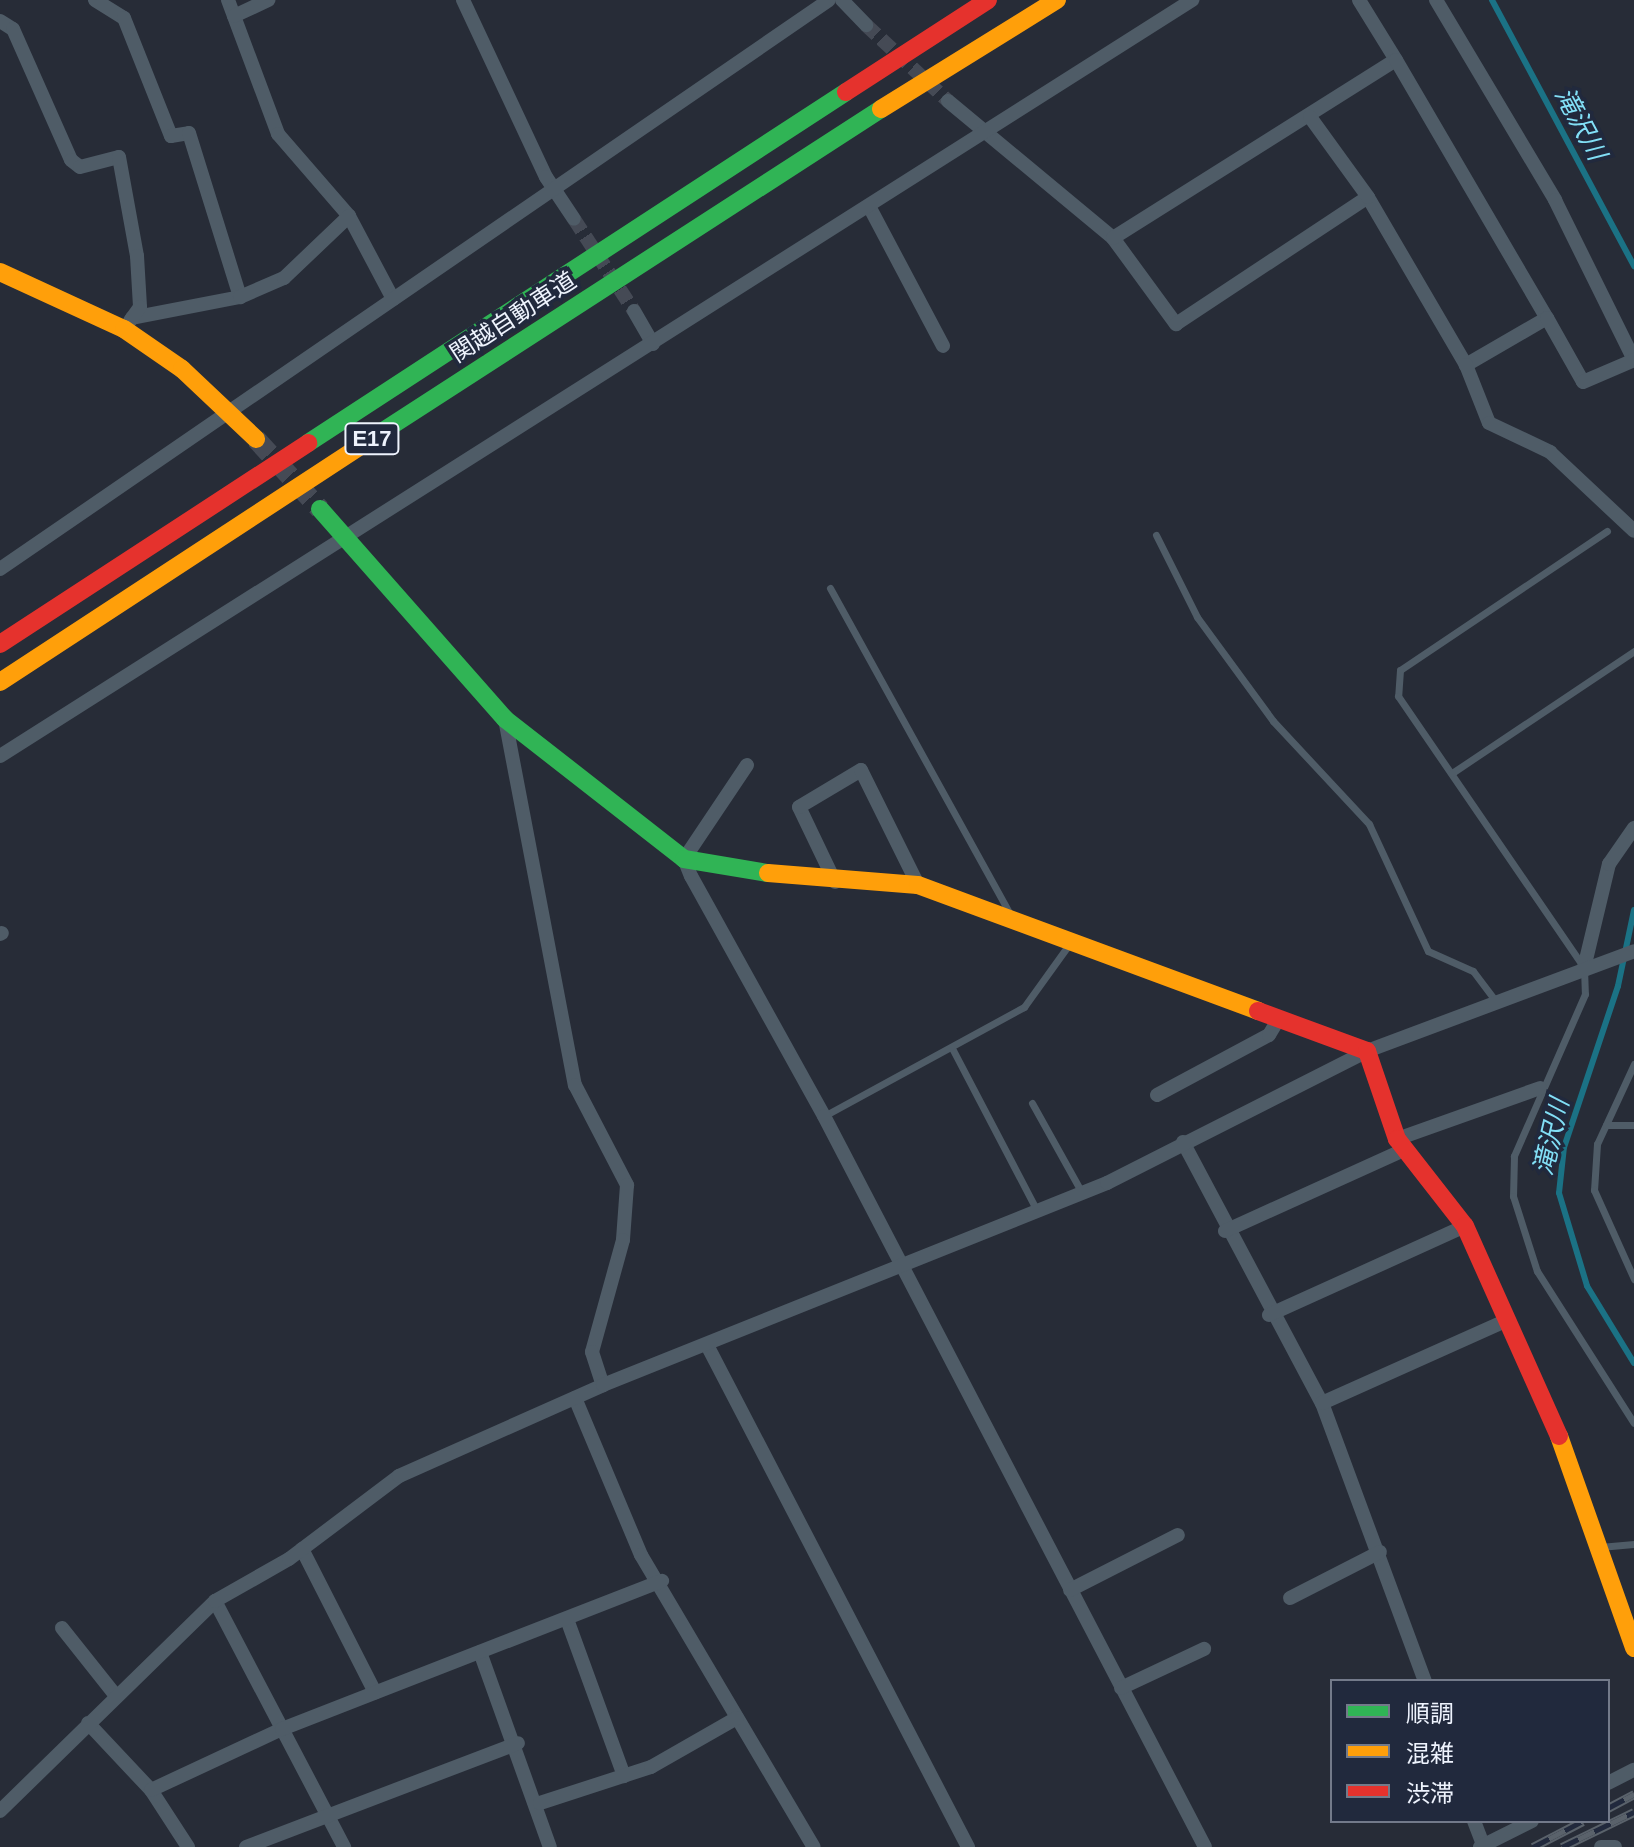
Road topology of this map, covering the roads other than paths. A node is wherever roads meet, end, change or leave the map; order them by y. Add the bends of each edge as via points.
1 (95, 0) edge
2 (228, 0) edge
3 (268, 0) edge
4 (463, 0) edge
5 (829, 0) edge
6 (842, 0) edge
7 (988, 0) edge
8 (1057, 0) edge
9 (1192, 0) edge
10 (1359, 0) edge
11 (1436, 0) edge
12 (234, 16) junction
13 (0, 21) edge
14 (866, 25) tunnel mouth
15 (1396, 60) junction
16 (948, 101) tunnel mouth
17 (1310, 117) junction
18 (984, 137) junction
19 (557, 193) junction
20 (1368, 197) junction
21 (870, 208) junction
22 (349, 216) junction
23 (574, 219) tunnel mouth
24 (1113, 238) junction
25 (0, 272) edge
26 (240, 297) junction
27 (393, 299) junction
28 (634, 311) tunnel mouth
29 (1547, 318) junction
30 (128, 324) junction
31 (653, 344) junction
32 (943, 346) dead end
33 (1634, 360) edge
34 (1466, 365) junction
35 (232, 416) junction
36 (256, 439) tunnel mouth
37 (320, 509) tunnel mouth
38 (1607, 531) dead end
39 (1634, 531) edge
40 (1156, 535) dead end
41 (338, 539) junction
42 (0, 569) edge
43 (830, 588) dead end
44 (0, 644) edge
45 (1634, 651) edge
46 (0, 682) edge
47 (505, 719) junction
48 (0, 756) edge
49 (747, 765) dead end
50 (1452, 773) junction
51 (1634, 828) edge
52 (684, 859) junction
53 (835, 882) junction
54 (918, 885) junction
55 (1011, 917) junction
56 (1074, 938) junction
57 (1634, 951) edge
58 (1584, 968) junction
59 (1496, 1001) junction
60 (1278, 1020) junction
61 (953, 1050) junction
62 (1367, 1051) junction
63 (1634, 1064) edge
64 (1540, 1088) junction
65 (1157, 1095) dead end
66 (1032, 1103) dead end
67 (824, 1116) junction
68 (1606, 1125) junction
69 (1634, 1125) edge
70 (1183, 1142) junction
71 (1402, 1144) junction
72 (1082, 1193) junction
73 (1037, 1211) junction
74 (1465, 1226) junction
75 (1225, 1231) junction
76 (901, 1267) junction
77 (1634, 1279) edge
78 (1269, 1315) junction
79 (1505, 1321) junction
80 (707, 1345) junction
81 (603, 1385) junction
82 (575, 1398) junction
83 (1322, 1403) junction
84 (1634, 1423) edge
85 (1178, 1535) dead end
86 (1634, 1544) edge
87 (1597, 1547) junction
88 (302, 1549) junction
89 (1380, 1552) junction
90 (662, 1581) junction
91 (1070, 1590) junction
92 (1290, 1598) dead end
93 (215, 1601) junction
94 (568, 1622) junction
95 (62, 1628) dead end
96 (1634, 1648) edge
97 (1204, 1649) dead end
98 (480, 1652) junction
99 (1424, 1679) edge
100 (1121, 1688) junction
101 (375, 1692) junction
102 (116, 1696) junction
103 (737, 1718) junction
104 (88, 1723) junction
105 (282, 1729) junction
106 (518, 1743) junction
107 (1634, 1770) edge
108 (624, 1776) junction
109 (1610, 1782) edge
110 (151, 1790) junction
111 (540, 1803) junction
112 (0, 1811) edge
113 (327, 1818) junction
114 (1475, 1823) edge
115 (1528, 1823) edge
116 (183, 1845) edge
117 (246, 1847) edge
118 (344, 1847) edge
119 (550, 1847) edge
120 (814, 1847) edge
121 (968, 1847) edge
122 (1205, 1847) edge
123 (1482, 1847) edge
124 (1601, 1847) edge
125 (1615, 1847) edge

1 - 26 street via 124,18 171,136 189,133
2 - 12 street
3 - 12 street
4 - 19 street
5 - 19 street
6 - 14 street
7 - 44 main road, 関越自動車道 / E17
8 - 46 main road, 関越自動車道 / E17 via 743,195
9 - 18 street
10 - 15 street
11 - 33 street via 1555,200
12 - 22 street via 278,134
13 - 30 street via 13,29 71,160 80,167 119,157 137,256 140,307
15 - 17 street
15 - 29 street
16 - 18 street
17 - 20 street
17 - 24 street
18 - 21 street
18 - 24 street
19 - 23 street
19 - 27 street
20 - 24 street via 1176,324
20 - 34 street
21 - 31 street
21 - 32 street
22 - 26 street via 284,278
22 - 27 street
25 - 30 main road
26 - 30 street
27 - 35 street
28 - 31 street
29 - 33 street via 1583,382
29 - 34 street
30 - 35 main road
31 - 41 street
34 - 39 street via 1489,423 1550,452
35 - 36 main road
35 - 42 street
37 - 41 main road
38 - 50 lane via 1400,670 1398,696
40 - 59 lane via 1197,617 1273,721 1369,824 1428,951 1473,971
41 - 47 main road
41 - 48 street
43 - 55 lane
45 - 50 lane
47 - 52 main road
47 - 81 street via 575,1085 627,1185 623,1240 592,1352
49 - 52 street
50 - 58 lane
51 - 58 street via 1609,864
52 - 53 main road
52 - 67 street
53 - 54 main road
53 - 54 street via 799,807 861,770
54 - 55 main road
55 - 56 main road
56 - 60 main road
56 - 61 lane via 1024,1007
57 - 58 street
58 - 59 street
58 - 64 lane via 1585,994
59 - 62 street
60 - 62 main road
60 - 65 street via 1269,1035
61 - 67 lane
61 - 73 lane
62 - 70 street
62 - 71 main road
63 - 68 lane
64 - 71 street
64 - 84 lane via 1514,1156 1513,1196 1537,1271
66 - 72 lane
67 - 76 street
68 - 69 lane
68 - 77 lane via 1594,1190
70 - 72 street
70 - 75 street
71 - 74 main road
71 - 75 street
72 - 73 street
73 - 76 street
74 - 78 street
74 - 79 main road
75 - 78 street
76 - 80 street
76 - 91 street
78 - 83 street
79 - 83 street
79 - 87 main road via 1538,1378
80 - 81 street
80 - 121 street
81 - 82 street
82 - 88 street via 399,1476
82 - 90 street via 641,1555
83 - 89 street
85 - 91 street
86 - 87 lane
87 - 96 main road
88 - 93 street
88 - 101 street
89 - 92 street
89 - 99 street
90 - 94 street
90 - 103 street
91 - 100 street
93 - 102 street
93 - 105 street
94 - 98 street
94 - 108 street
95 - 102 street
97 - 100 street
98 - 101 street
98 - 106 street
100 - 122 street
101 - 105 street
102 - 104 street
103 - 108 street
103 - 120 street
104 - 110 street
104 - 112 street
105 - 110 street
105 - 113 street
106 - 111 street
106 - 113 street
107 - 109 street
108 - 111 street
110 - 116 street
111 - 119 street
113 - 117 street
113 - 118 street
114 - 123 street
115 - 123 street
124 - 125 street

